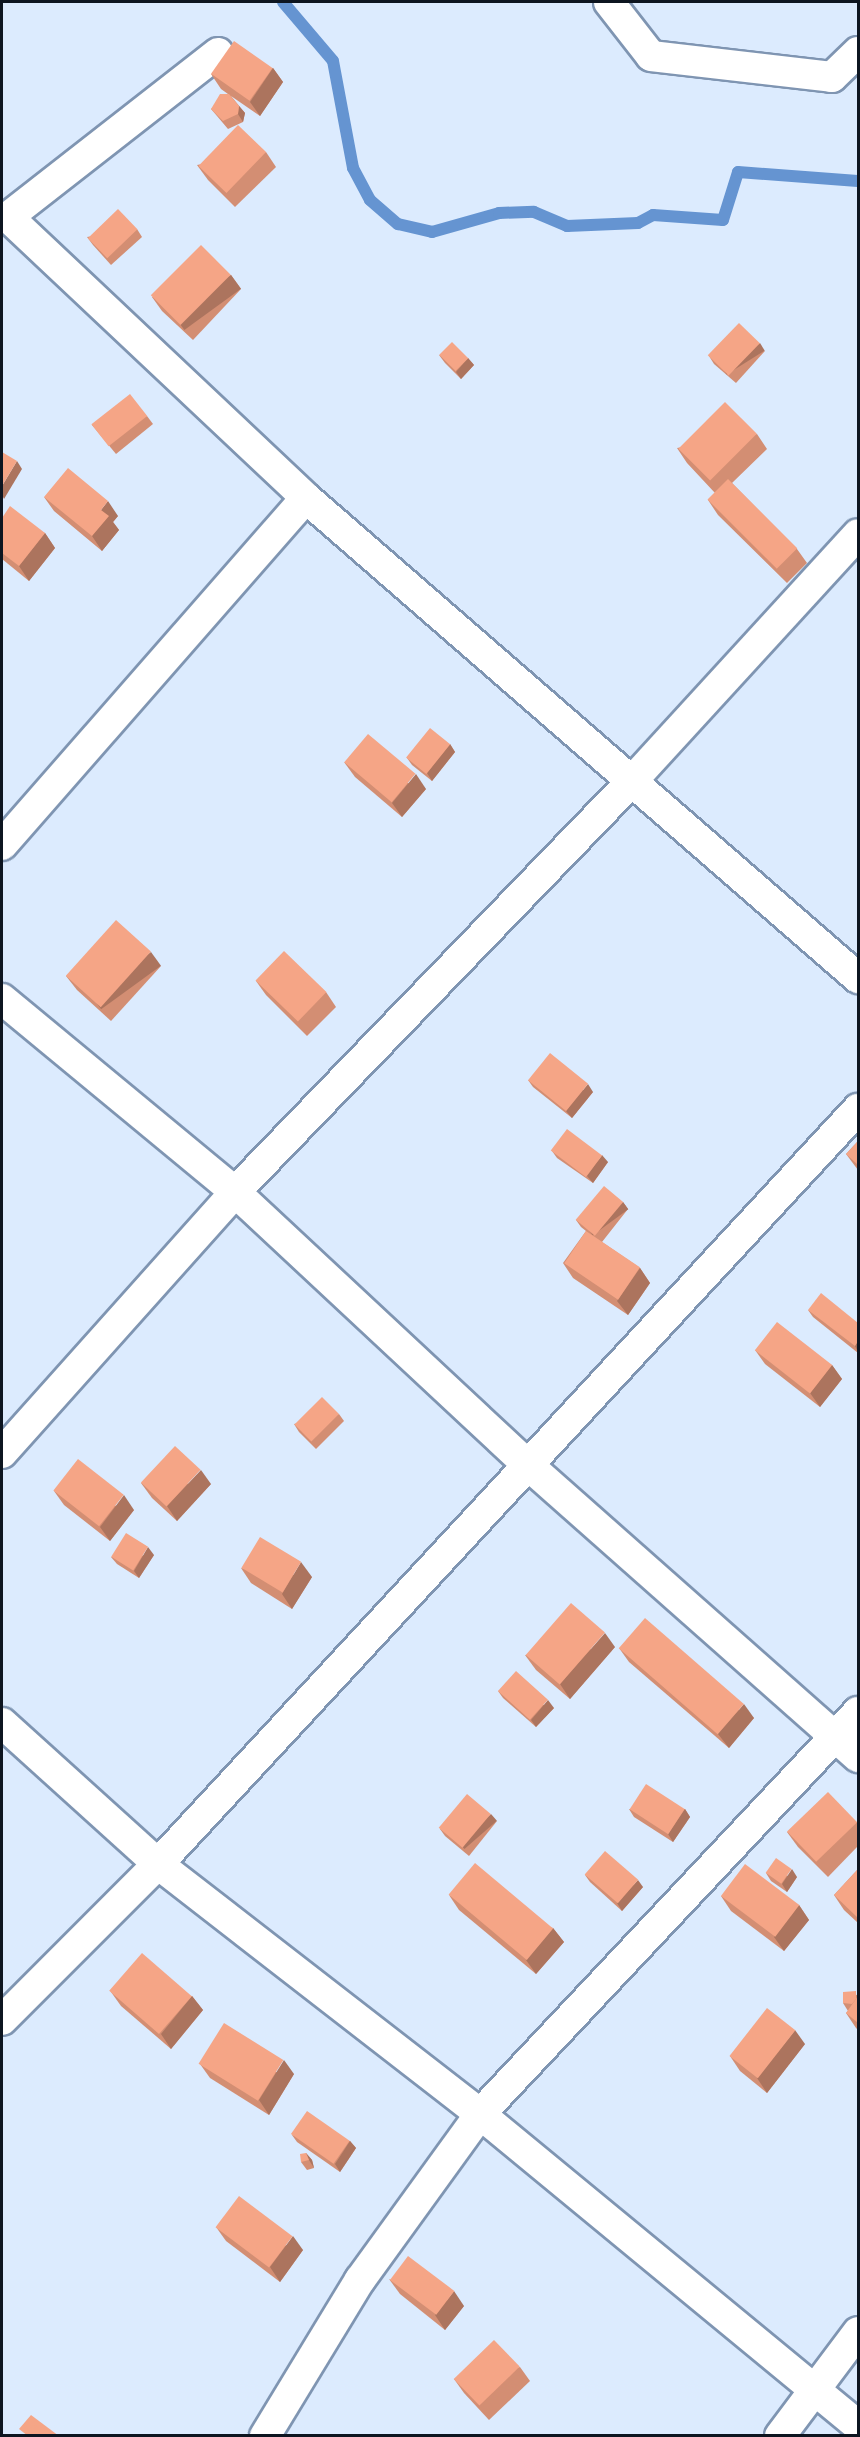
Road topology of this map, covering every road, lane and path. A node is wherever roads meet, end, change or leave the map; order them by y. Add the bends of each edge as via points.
1 (609, 2) edge
2 (218, 52) dead end
3 (858, 52) edge
4 (306, 498) junction
5 (858, 534) edge
6 (631, 783) junction
7 (2, 846) edge
8 (858, 978) edge
9 (2, 999) edge
10 (858, 1108) edge
11 (235, 1192) junction
12 (2, 1453) edge
13 (528, 1465) junction
14 (858, 1712) edge
15 (2, 1723) edge
16 (834, 1738) junction
17 (858, 1757) edge
18 (158, 1864) junction
19 (2, 2020) edge
20 (480, 2114) junction
21 (858, 2332) edge
22 (814, 2386) junction
23 (858, 2426) edge
24 (265, 2436) edge
25 (780, 2436) edge

1 - 3 street via 651,56 832,77
2 - 4 street via 8,217
4 - 6 street
4 - 7 street
5 - 6 street
6 - 8 street
6 - 11 street
9 - 11 street
10 - 13 street
11 - 12 street
11 - 13 street
13 - 16 street
13 - 18 street
14 - 16 street
15 - 18 street
16 - 17 street
16 - 20 street
18 - 19 street
18 - 20 street
20 - 22 street
20 - 24 street via 360,2280
21 - 22 street
22 - 23 street
22 - 25 street

